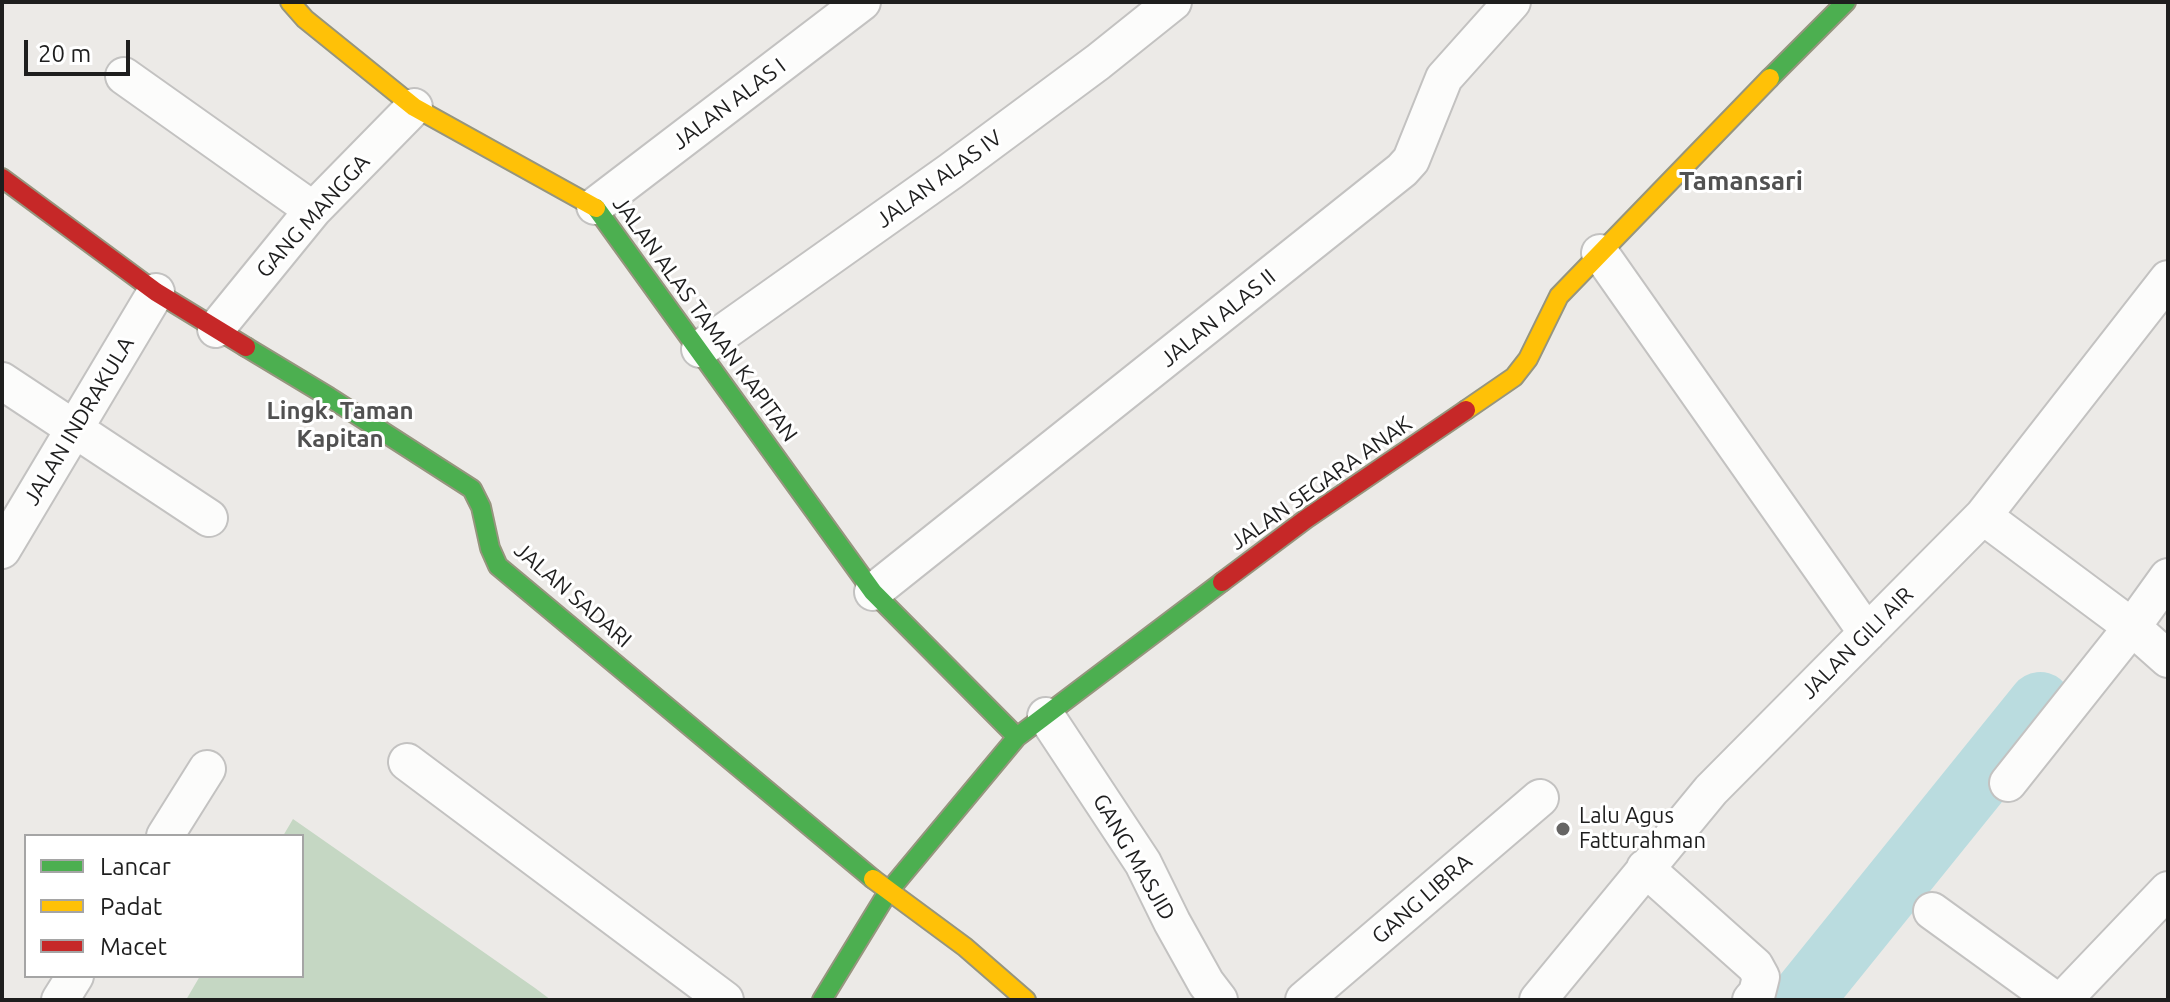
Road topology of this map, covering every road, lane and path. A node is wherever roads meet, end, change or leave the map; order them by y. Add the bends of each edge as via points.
1 (290, 2) edge
2 (862, 2) edge
3 (1173, 2) edge
4 (1512, 2) edge
5 (1846, 2) edge
6 (124, 76) dead end
7 (414, 107) junction
8 (2, 178) edge
9 (595, 206) junction
10 (313, 210) junction
11 (1600, 253) junction
12 (2168, 279) edge
13 (156, 292) junction
14 (216, 329) junction
15 (700, 349) junction
16 (2, 381) edge
17 (74, 430) junction
18 (1983, 516) junction
19 (209, 518) dead end
20 (2, 550) edge
21 (2168, 577) edge
22 (873, 592) junction
23 (2132, 627) junction
24 (1867, 633) junction
25 (2168, 659) edge
26 (1046, 716) junction
27 (1017, 737) junction
28 (407, 762) dead end
29 (207, 769) dead end
30 (2008, 783) dead end
31 (1540, 798) dead end
32 (166, 834) edge
33 (1645, 868) junction
34 (2168, 890) edge
35 (888, 892) junction
36 (1932, 911) dead end
37 (74, 978) edge
38 (60, 1000) edge
39 (725, 1000) edge
40 (822, 1000) edge
41 (1026, 1000) edge
42 (1219, 1000) edge
43 (1304, 1000) edge
44 (1538, 1000) edge
45 (1751, 1000) edge
46 (2055, 1000) edge
47 (2063, 1000) edge

1 - 7 street, JALAN ALAS TAMAN KAPITAN
2 - 9 street, JALAN ALAS I
3 - 15 street, JALAN ALAS IV via 951,171
4 - 22 street, JALAN ALAS II via 1444,78 1411,160 1402,170
5 - 11 street, JALAN SEGARA ANAK
6 - 10 street
7 - 9 street, JALAN ALAS TAMAN KAPITAN
7 - 10 street, GANG MANGGA
8 - 13 street, JALAN SADARI
9 - 15 street, JALAN ALAS TAMAN KAPITAN
10 - 14 street, GANG MANGGA
11 - 24 street
11 - 26 street, JALAN SEGARA ANAK via 1559,296 1514,377 1306,519
12 - 18 street, JALAN GILI AIR
13 - 14 street, JALAN SADARI
13 - 17 street, JALAN INDRAKULA
14 - 35 street, JALAN SADARI via 472,489 498,566
15 - 22 street, JALAN ALAS TAMAN KAPITAN
16 - 17 street
17 - 19 street
17 - 20 street, JALAN INDRAKULA
18 - 23 street
18 - 24 street, JALAN GILI AIR
21 - 23 street
22 - 27 street, JALAN ALAS TAMAN KAPITAN
23 - 25 street
23 - 30 street
24 - 33 street, JALAN GILI AIR via 1711,790
26 - 27 street, JALAN SEGARA ANAK
26 - 42 street, GANG MASJID via 1143,863
27 - 35 street, JALAN SEGARA ANAK
28 - 39 street
29 - 32 street
31 - 43 street, GANG LIBRA
33 - 44 street, JALAN GILI AIR
33 - 45 street via 1755,966 1761,977
34 - 47 street
35 - 40 street, JALAN SEGARA ANAK
35 - 41 street via 965,947
36 - 46 street
37 - 38 street

